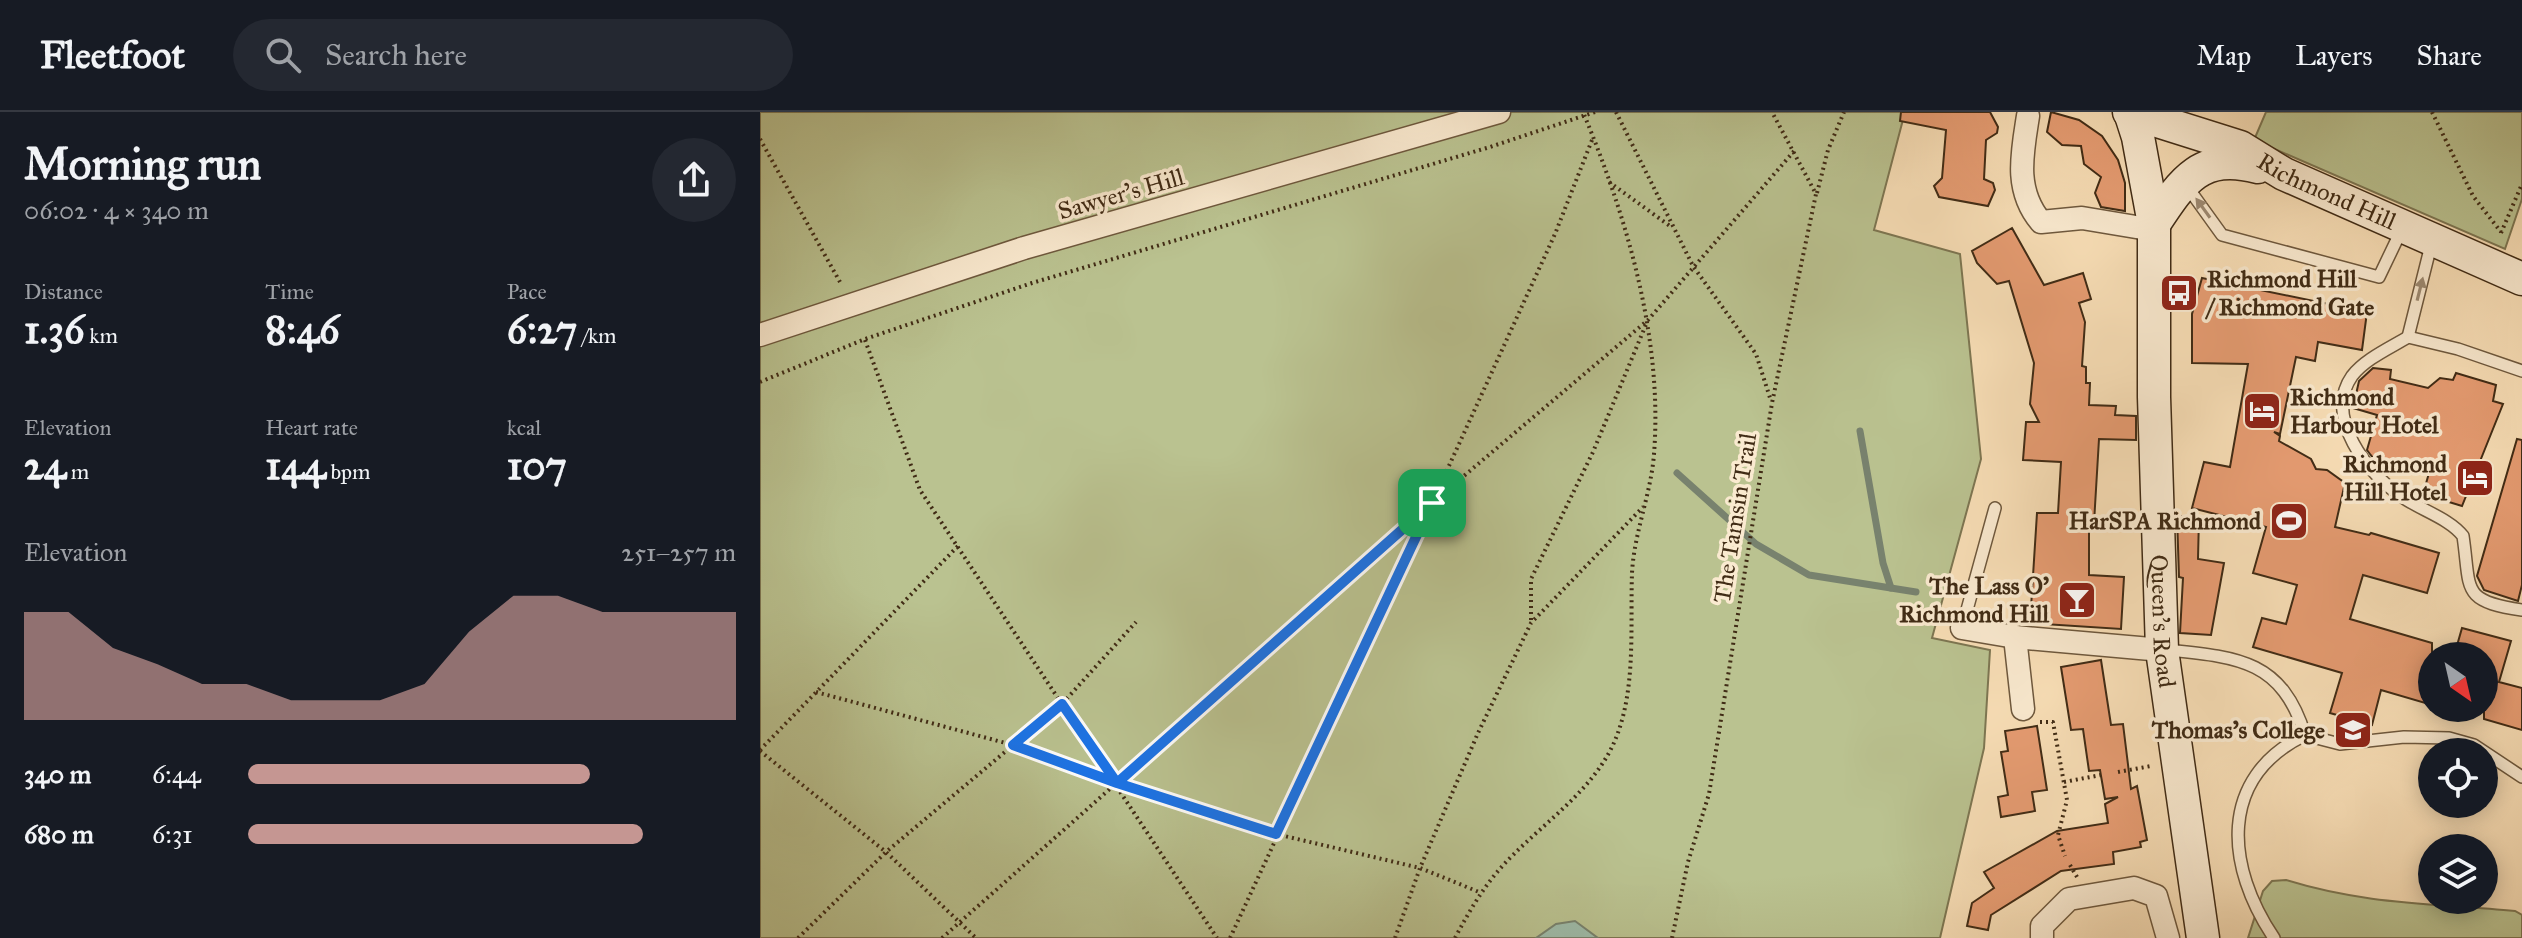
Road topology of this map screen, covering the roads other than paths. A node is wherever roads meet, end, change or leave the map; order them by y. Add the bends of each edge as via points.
1 (1499, 112) edge
2 (2129, 112) edge
3 (2028, 116) dead end
4 (2284, 174) junction
5 (2184, 182) junction
6 (2154, 227) junction
7 (2402, 229) junction
8 (2432, 241) junction
9 (2508, 274) edge
10 (760, 335) edge
11 (2408, 337) junction
12 (2522, 371) edge
13 (1995, 508) dead end
14 (2522, 610) edge
15 (1962, 628) joint
16 (2015, 637) junction
17 (2162, 650) junction
18 (2023, 709) road end
19 (2305, 735) junction
20 (2522, 777) edge
21 (2042, 938) edge
22 (2168, 938) edge
23 (2203, 938) edge
24 (2274, 938) edge

1 - 10 street, Sawyer's Hill via 1024,248
2 - 4 main road, Richmond Hill via 2240,147
2 - 6 main road, Queen's Road
3 - 6 street via 2020,167 2026,195 2041,222 2082,218
4 - 5 main road via 2233,160 2201,167
4 - 7 main road, Richmond Hill
5 - 6 main road
7 -> 5 lane via 2379,277 2222,235
6 - 17 main road, Queen's Road
7 - 8 main road, Richmond Hill
8 - 9 main road, Richmond Hill
11 -> 8 lane
11 - 12 lane
11 - 14 lane via 2351,378 2345,411 2352,439 2362,460 2388,486 2463,536 2469,591 2476,598
13 - 15 lane
15 - 16 street
16 - 17 street
16 - 18 street
17 - 19 lane via 2208,654 2264,671 2288,693
17 - 23 main road, Queen's Road
19 - 20 lane via 2340,744 2449,738 2474,745
19 - 24 lane via 2271,756 2254,777 2243,797 2239,823 2243,881
21 - 22 street via 2042,926 2069,899 2134,888 2156,896

